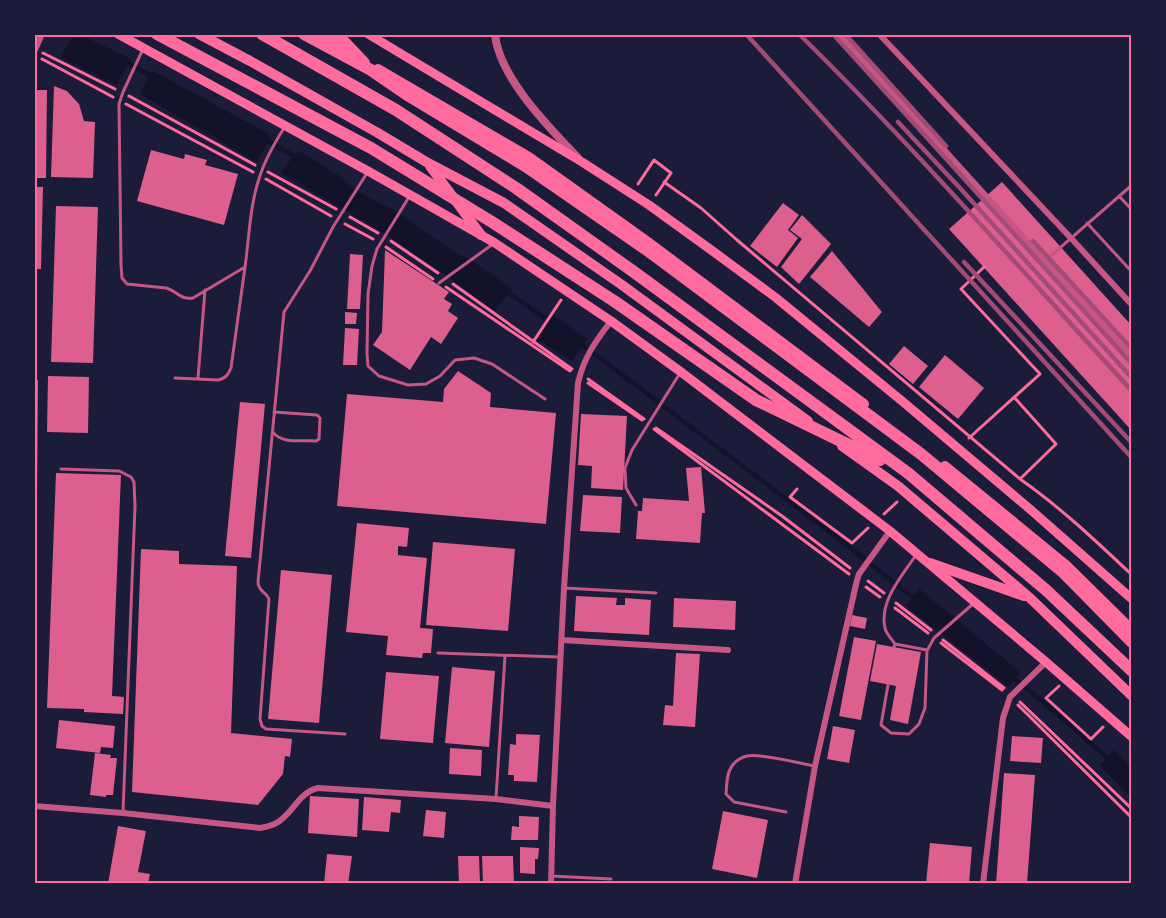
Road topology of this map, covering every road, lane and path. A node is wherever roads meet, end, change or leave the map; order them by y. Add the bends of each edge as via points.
1 (42, 34) edge
2 (118, 34) edge
3 (157, 34) edge
4 (199, 34) edge
5 (262, 34) edge
6 (304, 34) edge
7 (322, 34) edge
8 (335, 34) edge
9 (368, 34) edge
10 (495, 34) edge
11 (838, 34) edge
12 (879, 34) edge
13 (144, 48) junction
14 (36, 52) edge
15 (370, 70) junction
16 (123, 92) junction
17 (120, 101) junction
18 (285, 126) junction
19 (654, 160) dead end
20 (582, 162) junction
21 (428, 163) junction
22 (262, 169) junction
23 (368, 171) junction
24 (260, 175) junction
25 (664, 182) junction
26 (1131, 185) edge
27 (410, 195) junction
28 (1119, 196) junction
29 (649, 205) junction
30 (1131, 210) edge
31 (344, 211) junction
32 (338, 220) junction
33 (1087, 223) junction
34 (386, 235) junction
35 (481, 236) junction
36 (1070, 237) junction
37 (495, 243) junction
38 (381, 244) junction
39 (1044, 261) junction
40 (245, 267) junction
41 (984, 267) dead end
42 (1131, 272) edge
43 (446, 277) junction
44 (439, 283) junction
45 (205, 290) junction
46 (1131, 305) edge
47 (611, 321) junction
48 (520, 337) junction
49 (533, 342) dead end
50 (1131, 359) edge
51 (681, 372) junction
52 (579, 376) junction
53 (174, 378) dead end
54 (198, 379) junction
55 (1014, 397) junction
56 (545, 399) dead end
57 (274, 412) junction
58 (649, 424) junction
59 (272, 431) junction
60 (963, 444) dead end
61 (61, 469) dead end
62 (908, 473) junction
63 (1020, 479) junction
64 (797, 489) dead end
65 (903, 497) dead end
66 (636, 505) dead end
67 (877, 520) dead end
68 (869, 528) dead end
69 (890, 531) junction
70 (917, 553) junction
71 (930, 563) junction
72 (859, 575) junction
73 (1131, 575) edge
74 (564, 588) junction
75 (656, 593) dead end
76 (890, 598) junction
77 (1030, 598) junction
78 (1131, 599) edge
79 (975, 602) junction
80 (888, 603) junction
81 (1131, 630) edge
82 (937, 635) junction
83 (562, 640) junction
84 (1131, 642) edge
85 (728, 650) dead end
86 (927, 650) junction
87 (438, 653) dead end
88 (505, 656) junction
89 (561, 657) junction
90 (1046, 662) junction
91 (1131, 671) edge
92 (888, 685) dead end
93 (1011, 695) junction
94 (1131, 696) edge
95 (1046, 697) dead end
96 (345, 734) dead end
97 (1131, 737) edge
98 (1092, 739) dead end
99 (815, 766) junction
100 (496, 800) junction
101 (34, 806) edge
102 (554, 806) junction
103 (1131, 809) edge
104 (786, 812) dead end
105 (123, 813) junction
106 (1131, 818) edge
107 (611, 879) dead end
108 (551, 880) edge
109 (795, 884) edge
110 (984, 884) edge

1 - 14 street
2 - 13 main road
3 - 62 highway via 371,148 614,301 756,400
4 - 21 highway
5 - 62 highway via 396,110 516,188
6 - 15 highway
7 - 81 highway via 529,157 648,242 922,448 1066,565
8 - 15 highway
9 - 20 main road
10 - 20 street via 496,46 511,77 537,114
11 - 39 street
12 - 36 street
13 - 16 lane
13 - 18 main road
14 - 16 path
14 - 17 path
15 - 84 highway via 527,167 921,454 1064,573
16 - 17 lane
16 - 22 path
17 - 24 path
17 - 45 lane via 124,282 170,289 187,299
18 - 22 lane
18 - 23 main road
19 - 25 path via 671,173
20 - 29 main road
21 - 35 highway
21 - 77 highway via 504,203 631,292 898,486
22 - 24 lane
22 - 31 path
23 - 27 main road
23 - 31 lane
24 - 32 path
24 - 40 lane
25 - 29 path
25 - 63 path via 702,208
26 - 28 lane
27 - 34 lane
27 - 35 main road
28 - 30 lane
28 - 33 lane
29 - 78 main road via 838,348 1015,495
31 - 32 lane
31 - 34 path
32 - 38 path
32 - 57 lane via 284,312
33 - 36 lane
33 - 42 lane
34 - 38 lane
34 - 43 path
35 - 37 main road
36 - 39 lane
36 - 46 street
37 - 43 lane
37 - 47 main road
38 - 44 path
38 - 56 lane via 372,266 368,294 368,366 378,376 408,385 426,384 455,360 474,358 492,364
39 - 50 street
40 - 45 lane
40 - 54 lane via 229,375 218,380
41 - 55 path via 961,289 1040,374
43 - 44 lane
43 - 52 path
44 - 48 path
45 - 54 lane
47 - 51 main road
47 - 52 street via 592,346
48 - 49 path via 538,348
48 - 52 path
51 - 58 lane
51 - 69 main road
52 - 58 path
52 - 74 street
53 - 54 lane
55 - 60 path
55 - 63 path via 1056,444
57 - 59 lane
57 - 59 lane via 318,416 319,439 280,440
58 - 66 lane via 625,468 626,488
58 - 72 path
58 - 72 path
59 - 96 lane via 258,582 269,599 261,724 266,729
61 - 105 lane via 119,471 134,482
62 - 91 highway via 1046,590
63 - 73 path via 1045,496
64 - 68 path via 790,496 852,543
65 - 67 path
69 - 70 main road
69 - 72 street
70 - 71 main road
70 - 76 lane
71 - 77 highway
71 - 79 main road
72 - 76 path
72 - 80 path
72 - 99 street
74 - 75 lane
74 - 83 street
76 - 80 lane
76 - 82 path
77 - 94 highway
79 - 82 lane
79 - 90 main road
80 - 82 path
80 - 86 lane via 884,611 885,630 895,646
82 - 86 lane
82 - 93 path
83 - 85 street
83 - 89 street
86 - 92 lane via 925,708 919,724 909,734 891,733 881,725
87 - 88 lane
88 - 89 lane
88 - 100 lane
89 - 102 street
90 - 93 street
90 - 97 main road
93 - 103 path
93 - 106 path
93 - 110 street via 1003,718
95 - 98 path
99 - 104 lane via 756,755 746,756 731,767 726,794 734,802
99 - 109 street
100 - 102 street
100 - 105 street via 318,788 310,790 280,821 260,828
101 - 105 street
102 - 108 street
107 - 108 lane

